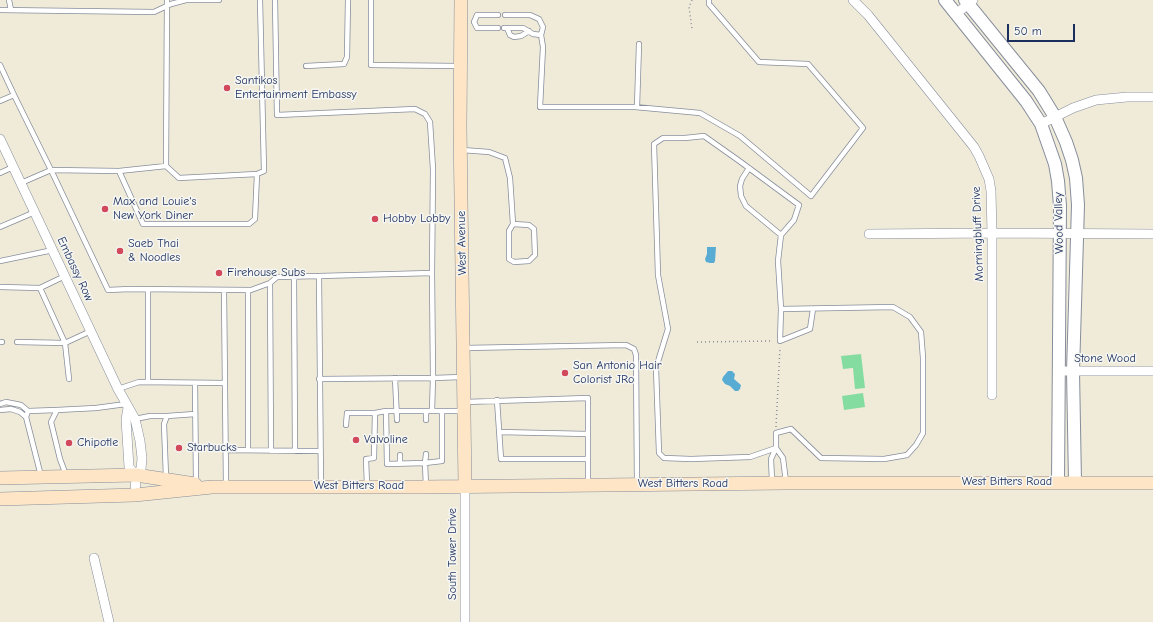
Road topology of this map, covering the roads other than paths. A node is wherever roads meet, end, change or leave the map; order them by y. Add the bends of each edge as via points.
1 (9, 0) edge
2 (166, 0) edge
3 (219, 0) edge
4 (260, 0) edge
5 (275, 0) edge
6 (348, 0) edge
7 (371, 0) edge
8 (461, 0) edge
9 (709, 0) edge
10 (853, 0) edge
11 (946, 0) edge
12 (969, 1) edge
13 (166, 7) junction
14 (0, 10) edge
15 (11, 10) junction
16 (956, 14) junction
17 (498, 15) dead end
18 (505, 15) dead end
19 (461, 22) junction
20 (474, 22) junction
21 (498, 28) dead end
22 (529, 31) junction
23 (541, 36) junction
24 (639, 44) dead end
25 (0, 66) edge
26 (306, 66) dead end
27 (460, 66) junction
28 (14, 95) junction
29 (1153, 97) edge
30 (0, 101) edge
31 (637, 107) junction
32 (1055, 117) junction
33 (1041, 124) junction
34 (0, 139) edge
35 (461, 149) junction
36 (166, 166) junction
37 (13, 167) junction
38 (749, 168) junction
39 (51, 170) junction
40 (119, 171) junction
41 (0, 173) edge
42 (257, 174) junction
43 (21, 183) junction
44 (34, 212) junction
45 (512, 224) junction
46 (0, 227) edge
47 (992, 233) junction
48 (1060, 233) junction
49 (1078, 233) junction
50 (869, 234) dead end
51 (1153, 234) edge
52 (781, 235) junction
53 (53, 250) junction
54 (0, 261) edge
55 (432, 273) junction
56 (65, 276) junction
57 (319, 276) junction
58 (294, 277) junction
59 (270, 283) junction
60 (0, 287) edge
61 (40, 288) junction
62 (148, 290) junction
63 (248, 290) junction
64 (224, 291) junction
65 (813, 309) junction
66 (781, 310) junction
67 (91, 331) junction
68 (17, 342) dead end
69 (65, 343) junction
70 (464, 348) junction
71 (1058, 371) junction
72 (1073, 371) junction
73 (1153, 371) edge
74 (464, 377) junction
75 (395, 378) junction
76 (434, 378) junction
77 (69, 379) dead end
78 (320, 379) junction
79 (148, 382) junction
80 (195, 383) junction
81 (225, 383) junction
82 (118, 389) junction
83 (992, 395) dead end
84 (497, 400) junction
85 (0, 404) edge
86 (127, 406) junction
87 (464, 406) junction
88 (0, 410) edge
89 (57, 410) junction
90 (397, 410) junction
91 (28, 411) junction
92 (386, 411) junction
93 (426, 411) junction
94 (432, 411) junction
95 (442, 411) junction
96 (375, 413) junction
97 (195, 414) junction
98 (167, 416) junction
99 (26, 417) junction
100 (135, 419) junction
101 (398, 420) dead end
102 (426, 420) dead end
103 (346, 425) dead end
104 (499, 432) junction
105 (588, 434) junction
106 (776, 448) junction
107 (226, 450) junction
108 (248, 450) junction
109 (271, 451) junction
110 (295, 451) junction
111 (320, 451) junction
112 (426, 454) dead end
113 (400, 455) dead end
114 (588, 459) junction
115 (425, 463) junction
116 (400, 464) junction
117 (136, 476) junction
118 (0, 477) edge
119 (41, 477) junction
120 (66, 477) junction
121 (166, 479) junction
122 (1058, 482) junction
123 (1075, 482) junction
124 (772, 483) junction
125 (786, 483) junction
126 (1153, 483) edge
127 (637, 484) junction
128 (588, 485) junction
129 (196, 486) junction
130 (367, 486) junction
131 (426, 486) junction
132 (465, 486) junction
133 (226, 487) junction
134 (321, 487) junction
135 (135, 495) junction
136 (0, 499) edge
137 (94, 558) dead end
138 (108, 622) edge
139 (465, 622) edge

1 - 15 lane
2 - 13 lane
3 - 13 lane via 186,0
4 - 42 lane via 264,171
5 - 55 lane via 278,115 415,110 425,114 430,122 433,169
6 - 26 lane via 348,57 344,64
7 - 27 lane via 371,65
8 - 19 main road, West Avenue
9 - 31 lane via 709,4 759,62 808,64 863,128 811,196 740,136 700,113
10 - 47 street, Morningbluff Drive via 868,15 979,156 989,179
11 - 16 street, Wood Valley
12 - 16 street
12 - 32 street, Wood Valley via 1039,91
13 - 15 lane via 154,12
13 - 36 lane
14 - 15 lane
16 - 33 street, Wood Valley via 1026,101
17 - 20 lane via 477,15
18 - 23 lane via 522,14 539,19 543,27
19 - 20 lane
19 - 27 main road, West Avenue
20 - 21 lane via 477,28
22 - 22 lane via 523,28 506,28 514,37
22 - 23 lane
23 - 31 lane via 543,47 540,107
24 - 31 lane
25 - 28 lane
27 - 35 main road, West Avenue
28 - 30 lane
28 - 39 lane
29 - 32 street via 1096,100
32 - 33 street
32 - 49 street, Wood Valley via 1066,142 1076,178
33 - 48 street, Wood Valley via 1058,181
34 - 37 street, Embassy Row
35 - 45 lane via 489,152 506,158 510,178
35 - 70 main road, West Avenue
36 - 40 lane
36 - 42 lane via 179,178
37 - 41 lane
37 - 43 street, Embassy Row
38 - 52 lane via 740,186 741,196 746,206
38 - 52 lane via 798,205 794,220
38 - 106 lane via 704,136 663,138 654,144 658,275 668,329 656,368 659,453 664,458 750,457
39 - 40 lane
39 - 43 lane
39 - 62 lane via 108,290
40 - 42 lane via 143,224 249,224 255,219
43 - 44 street, Embassy Row
44 - 46 lane
44 - 53 street, Embassy Row
45 - 45 lane via 509,231 509,259 514,262 530,261 535,255 534,228 529,225
47 - 48 street
47 - 50 street
47 - 83 street, Morningbluff Drive
48 - 49 street
48 - 71 street, Wood Valley
49 - 51 street
49 - 72 street, Wood Valley
52 - 66 lane via 778,261
53 - 54 lane
53 - 56 street, Embassy Row
55 - 57 lane
55 - 76 lane
56 - 61 lane
56 - 67 street, Embassy Row
57 - 58 lane
57 - 78 lane
58 - 59 lane via 278,277
58 - 110 lane
59 - 63 lane
59 - 109 lane
60 - 61 lane
61 - 69 lane
62 - 64 lane
62 - 79 lane
63 - 64 lane
63 - 108 lane
64 - 81 lane
65 - 66 lane
65 - 66 lane via 810,329 780,341
65 - 106 lane via 893,307 910,317 922,332 923,433 907,455 884,459 821,458 791,429 776,433
67 - 69 lane
67 - 82 street, Embassy Row
68 - 69 lane
69 - 77 lane
70 - 74 main road, West Avenue
70 - 127 lane via 626,345 634,349
71 - 72 street, Stone Wood
71 - 122 street, Wood Valley
72 - 73 street, Stone Wood
72 - 123 street, Wood Valley
74 - 76 lane
74 - 87 main road, West Avenue
75 - 76 lane
75 - 78 lane
75 - 90 lane
76 - 94 lane
78 - 111 lane
79 - 80 lane
79 - 82 lane via 139,382
80 - 81 lane
80 - 97 lane
81 - 107 lane
82 - 86 street, Embassy Row
84 - 87 lane
84 - 104 lane
84 - 105 lane via 588,398
85 - 91 lane via 6,402 21,405
86 - 89 lane
86 - 100 street, Embassy Row
86 - 117 street, Embassy Row via 129,467
87 - 95 lane
87 - 132 main road, West Avenue
88 - 99 lane via 11,408
89 - 91 lane
89 - 120 lane via 51,422
90 - 92 lane
90 - 93 lane
90 - 101 lane
91 - 99 lane
92 - 96 lane
92 - 116 lane via 387,464
93 - 94 lane
93 - 102 lane
94 - 95 lane
95 - 115 lane via 442,461
96 - 103 lane via 347,413
96 - 130 lane via 374,458 366,459
97 - 98 lane
97 - 129 lane
98 - 100 lane
98 - 121 lane via 164,424
99 - 119 lane
100 - 117 street, Embassy Row via 142,458 141,469
104 - 105 lane
104 - 114 lane via 501,459
105 - 114 lane
106 - 124 lane via 771,459
106 - 125 lane via 783,458
107 - 108 lane
107 - 133 lane
108 - 109 lane
109 - 110 lane
110 - 111 lane
111 - 134 lane
112 - 115 lane
113 - 116 lane
114 - 128 lane
115 - 116 lane
115 - 131 lane
117 - 120 main road, West Bitters Road
117 - 121 main road, West Bitters Road
117 - 135 street, Embassy Row
118 - 119 main road, West Bitters Road
119 - 120 main road, West Bitters Road
121 - 129 main road, West Bitters Road
122 - 123 main road, West Bitters Road
122 - 125 main road, West Bitters Road
123 - 126 main road, West Bitters Road
124 - 125 main road, West Bitters Road
124 - 127 main road, West Bitters Road
127 - 128 main road, West Bitters Road
128 - 132 main road, West Bitters Road
129 - 133 main road, West Bitters Road
129 - 135 main road, West Bitters Road
130 - 131 main road, West Bitters Road
130 - 134 main road, West Bitters Road
131 - 132 main road, West Bitters Road
132 - 139 street, South Tower Drive
133 - 134 main road, West Bitters Road
135 - 136 main road, West Bitters Road
137 - 138 street

